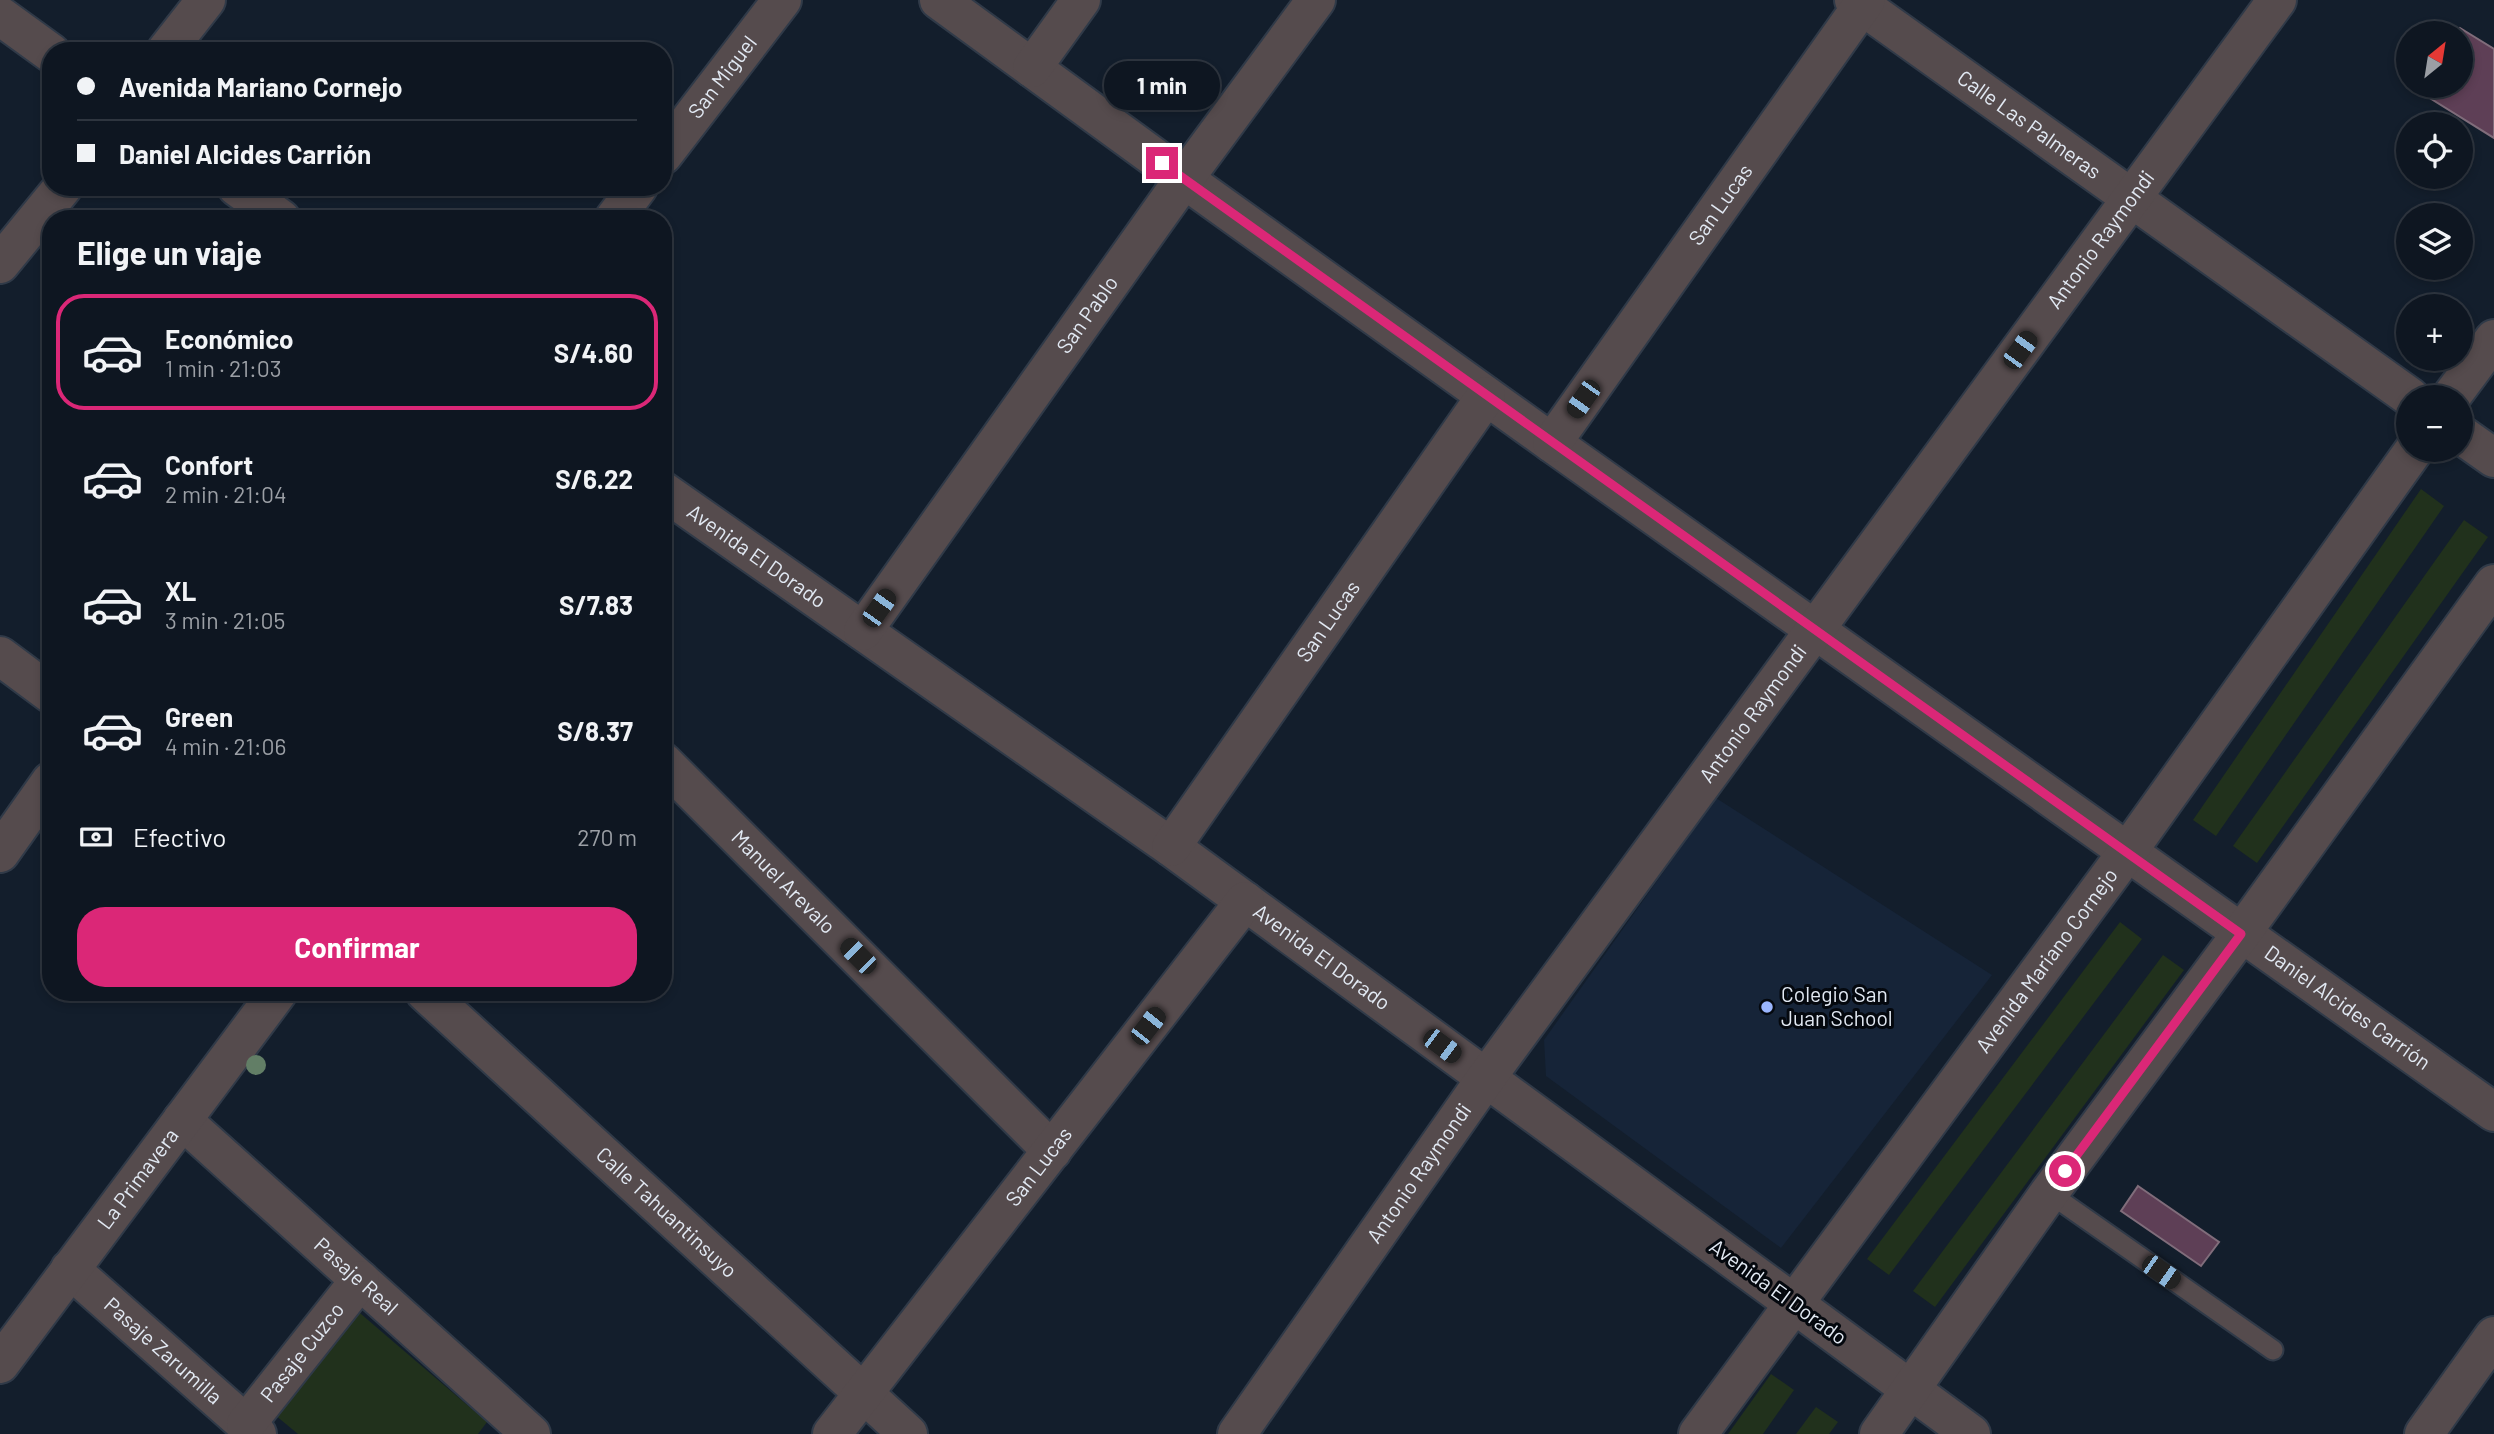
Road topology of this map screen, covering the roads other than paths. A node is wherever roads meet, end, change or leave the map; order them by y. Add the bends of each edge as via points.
1 (206, 0) edge
2 (782, 0) edge
3 (939, 0) edge
4 (1081, 0) edge
5 (1316, 0) edge
6 (2277, 0) edge
7 (1861, 2) edge
8 (0, 16) edge
9 (173, 42) edge
10 (42, 46) edge
11 (1031, 68) junction
12 (672, 143) edge
13 (1184, 179) junction
14 (55, 196) edge
15 (249, 196) edge
16 (2131, 199) junction
17 (43, 210) edge
18 (269, 210) edge
19 (42, 212) edge
20 (0, 264) edge
21 (2494, 339) edge
22 (2460, 385) edge
23 (2396, 387) edge
24 (1486, 396) junction
25 (1552, 443) junction
26 (2473, 443) edge
27 (2494, 458) edge
28 (2405, 462) edge
29 (672, 497) edge
30 (2494, 584) edge
31 (1814, 629) junction
32 (863, 631) junction
33 (0, 656) edge
34 (42, 682) edge
35 (672, 771) edge
36 (42, 794) edge
37 (1171, 847) junction
38 (2128, 851) junction
39 (0, 853) edge
40 (1245, 901) junction
41 (2241, 934) junction
42 (271, 1001) edge
43 (435, 1001) edge
44 (1486, 1078) junction
45 (2494, 1112) edge
46 (182, 1120) junction
47 (1052, 1151) junction
48 (2049, 1193) junction
49 (70, 1269) junction
50 (360, 1280) junction
51 (1793, 1303) junction
52 (2494, 1335) edge
53 (2273, 1350) dead end
54 (0, 1364) edge
55 (1911, 1391) junction
56 (864, 1394) junction
57 (251, 1429) edge
58 (530, 1434) edge
59 (832, 1434) edge
60 (908, 1434) edge
61 (1237, 1434) edge
62 (1698, 1434) edge
63 (1879, 1434) edge
64 (1971, 1434) edge
65 (2424, 1434) edge

1 - 9 street
2 - 12 street, San Miguel
3 - 11 street, Daniel Alcides Carrión
4 - 11 street
5 - 13 street, San Pablo
6 - 16 street, Antonio Raymondi
7 - 16 street, Calle Las Palmeras
7 - 25 street, San Lucas
8 - 10 street
11 - 13 street, Daniel Alcides Carrión
13 - 24 street, Daniel Alcides Carrión
13 - 32 street, San Pablo
14 - 17 street
15 - 18 street
16 - 23 street, Calle Las Palmeras
16 - 31 street, Antonio Raymondi
19 - 20 street
21 - 22 street
24 - 25 street, Daniel Alcides Carrión
24 - 37 street, San Lucas
25 - 31 street, Daniel Alcides Carrión
26 - 27 street
28 - 38 street, Avenida Mariano Cornejo
29 - 32 street, Avenida El Dorado
30 - 41 street
31 - 38 street, Daniel Alcides Carrión
31 - 44 street, Antonio Raymondi
32 - 37 street, Avenida El Dorado
33 - 34 street
35 - 47 street, Manuel Arevalo
36 - 39 street
37 - 40 street, Avenida El Dorado
38 - 41 street, Daniel Alcides Carrión
38 - 51 street, Avenida Mariano Cornejo
40 - 44 street, Avenida El Dorado
40 - 47 street, San Lucas
41 - 45 street, Daniel Alcides Carrión
41 - 48 street
42 - 46 street, La Primavera
43 - 56 street, Calle Tahuantinsuyo
44 - 51 street, Avenida El Dorado
44 - 61 street, Antonio Raymondi
46 - 49 street, La Primavera
46 - 50 street, Pasaje Real
47 - 56 street, San Lucas
48 - 53 lane
48 - 55 street
49 - 54 street, La Primavera
49 - 57 street, Pasaje Zarumilla
50 - 57 street, Pasaje Cuzco
50 - 58 street, Pasaje Real
51 - 55 street, Avenida El Dorado
51 - 62 street, Avenida Mariano Cornejo
52 - 65 street
55 - 63 street
55 - 64 street, Avenida El Dorado
56 - 59 street, San Lucas
56 - 60 street, Calle Tahuantinsuyo

